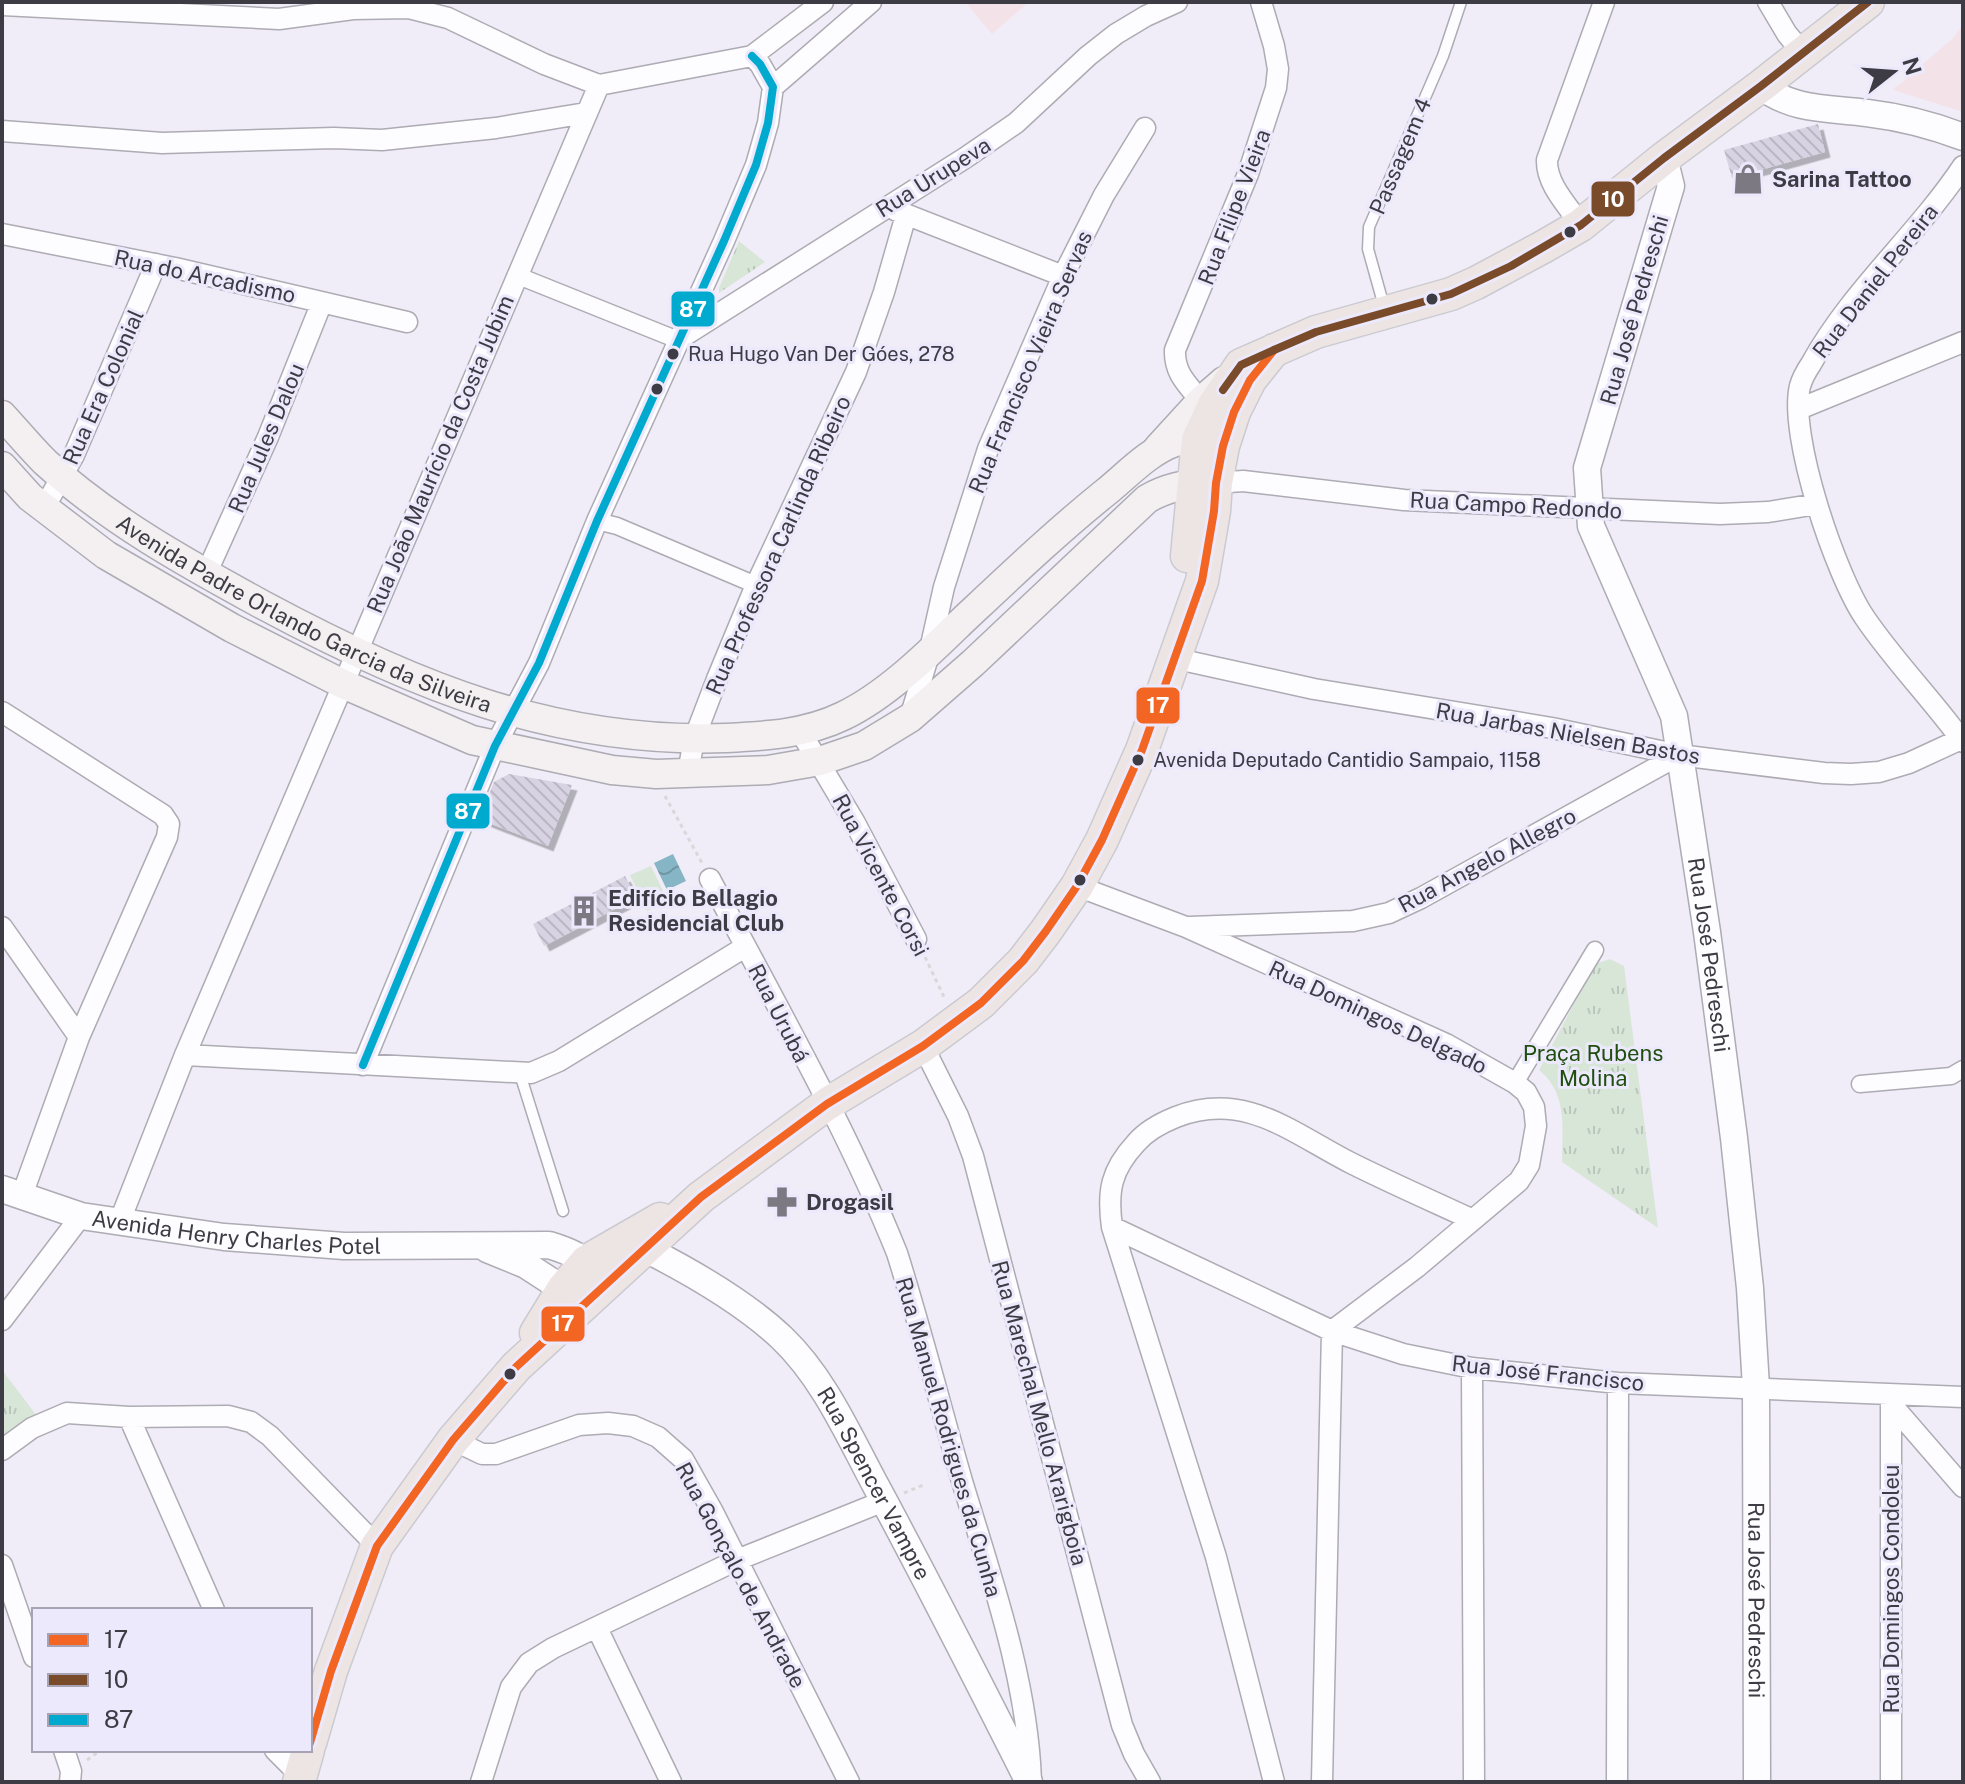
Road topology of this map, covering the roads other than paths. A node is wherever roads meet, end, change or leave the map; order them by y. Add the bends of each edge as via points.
1 (823, 2) edge
2 (871, 2) edge
3 (1177, 2) edge
4 (1261, 2) edge
5 (1461, 2) edge
6 (1604, 2) edge
7 (1768, 2) edge
8 (1868, 2) edge
9 (2, 5) edge
10 (1803, 53) junction
11 (752, 56) junction
12 (599, 85) junction
13 (1761, 86) junction
14 (773, 87) junction
15 (586, 113) junction
16 (1145, 128) dead end
17 (2, 131) edge
18 (1963, 137) edge
19 (1664, 158) junction
20 (1963, 166) edge
21 (886, 207) junction
22 (906, 215) junction
23 (1581, 225) junction
24 (2, 234) edge
25 (156, 264) junction
26 (516, 275) junction
27 (1063, 276) junction
28 (322, 302) junction
29 (1385, 312) junction
30 (407, 322) dead end
31 (678, 340) junction
32 (1963, 342) edge
33 (1274, 350) junction
34 (1241, 365) junction
35 (1201, 401) junction
36 (1799, 409) junction
37 (2, 415) edge
38 (1211, 443) junction
39 (1152, 455) junction
40 (2, 466) edge
41 (63, 476) junction
42 (1204, 483) junction
43 (1817, 504) junction
44 (44, 508) junction
45 (1589, 508) junction
46 (597, 521) junction
47 (206, 574) junction
48 (756, 585) junction
49 (357, 651) junction
50 (929, 654) junction
51 (1174, 654) junction
52 (343, 684) junction
53 (2, 712) edge
54 (513, 713) junction
55 (910, 718) junction
56 (800, 731) junction
57 (694, 739) junction
58 (1962, 741) edge
59 (495, 746) junction
60 (1679, 755) junction
61 (820, 761) junction
62 (688, 773) junction
63 (710, 879) road end
64 (1077, 886) junction
65 (2, 927) edge
66 (1186, 927) junction
67 (916, 939) road end
68 (745, 947) junction
69 (1595, 950) dead end
70 (79, 1037) junction
71 (923, 1046) junction
72 (185, 1055) junction
73 (363, 1065) junction
74 (1963, 1069) edge
75 (520, 1074) junction
76 (1515, 1083) junction
77 (1860, 1084) dead end
78 (827, 1104) junction
79 (12, 1193) edge
80 (701, 1197) junction
81 (563, 1211) dead end
82 (81, 1216) junction
83 (1473, 1220) junction
84 (119, 1223) junction
85 (1112, 1227) junction
86 (476, 1245) junction
87 (646, 1249) junction
88 (587, 1283) junction
89 (2, 1320) edge
90 (1332, 1331) junction
91 (1472, 1368) junction
92 (1618, 1383) junction
93 (1756, 1387) junction
94 (1963, 1397) edge
95 (1892, 1401) junction
96 (129, 1417) junction
97 (453, 1440) junction
98 (2, 1450) edge
99 (1963, 1487) edge
100 (884, 1501) junction
101 (377, 1546) junction
102 (737, 1560) junction
103 (2, 1565) edge
104 (213, 1608) edge
105 (597, 1628) junction
106 (32, 1651) edge
107 (312, 1736) edge
108 (65, 1752) edge
109 (278, 1752) edge
110 (302, 1769) edge
111 (70, 1782) edge
112 (481, 1782) edge
113 (671, 1782) edge
114 (849, 1782) edge
115 (1030, 1782) edge
116 (1150, 1782) edge
117 (1274, 1782) edge
118 (1322, 1782) edge
119 (1474, 1782) edge
120 (1617, 1782) edge
121 (1757, 1782) edge
122 (1891, 1782) edge

1 - 11 street
2 - 14 street
3 - 21 street, Rua Urupeva via 1116,34 1016,123
4 - 35 street, Rua Filipe Vieira via 1278,69 1270,113 1175,350 1178,373
5 - 29 lane, Passagem 4 via 1369,227 1368,249
6 - 23 street via 1547,160 1550,180
7 - 10 street
8 - 10 main road
9 - 12 street via 279,19 409,8 448,18
10 - 13 main road
11 - 12 street
11 - 14 street
12 - 15 street, Rua João Maurício da Costa Jubim
13 - 18 street via 1797,105 1913,121
13 - 19 main road
14 - 31 street via 756,165
15 - 17 street via 382,140 162,143
15 - 26 street, Rua João Maurício da Costa Jubim
16 - 27 street, Rua Francisco Vieira Servas
19 - 23 main road
19 - 45 street, Rua José Pedreschi via 1671,186 1587,468
20 - 36 street, Rua Daniel Pereira via 1830,333 1801,385
21 - 22 street
21 - 31 street, Rua Urupeva
22 - 27 street
22 - 48 street, Rua Professora Carlinda Ribeiro via 856,372
23 - 29 main road via 1476,283
24 - 25 street, Rua do Arcadismo
25 - 28 street, Rua do Arcadismo
25 - 41 street, Rua Era Colonial
26 - 31 street
26 - 49 street, Rua João Maurício da Costa Jubim
27 - 50 street, Rua Francisco Vieira Servas via 973,489
28 - 30 street, Rua do Arcadismo
28 - 47 street, Rua Jules Dalou
29 - 33 main road
31 - 46 street
32 - 36 street
33 - 34 main road
33 - 38 main road
34 - 35 main road
34 - 38 main road via 1214,405
35 - 39 main road
36 - 43 street, Rua Daniel Pereira
37 - 41 main road, Avenida Padre Orlando Garcia da Silveira
38 - 39 main road, Avenida Padre Orlando Garcia da Silveira via 1174,443
38 - 42 main road
39 - 50 main road, Avenida Padre Orlando Garcia da Silveira via 1082,511
40 - 44 main road, Avenida Padre Orlando Garcia da Silveira
41 - 44 street, Rua Era Colonial
41 - 47 main road, Avenida Padre Orlando Garcia da Silveira via 134,531
42 - 45 street, Rua Campo Redondo via 1243,481 1404,500
42 - 51 main road via 1214,511 1202,581
42 - 55 main road, Avenida Padre Orlando Garcia da Silveira via 1147,499
43 - 45 street, Rua Campo Redondo via 1720,514
43 - 58 street, Rua Daniel Pereira via 1830,547 1864,617
44 - 52 main road, Avenida Padre Orlando Garcia da Silveira via 154,585
45 - 60 street, Rua José Pedreschi via 1591,526 1674,716
46 - 48 street
46 - 54 street
47 - 49 main road, Avenida Padre Orlando Garcia da Silveira
48 - 57 street, Rua Professora Carlinda Ribeiro
49 - 52 street, Rua João Maurício da Costa Jubim
49 - 54 main road, Avenida Padre Orlando Garcia da Silveira
50 - 55 street
50 - 56 main road, Avenida Padre Orlando Garcia da Silveira via 846,715
51 - 60 street, Rua Jarbas Nielsen Bastos via 1314,689
51 - 64 main road via 1125,794
52 - 59 main road, Avenida Padre Orlando Garcia da Silveira via 464,738
52 - 72 street, Rua João Maurício da Costa Jubim
53 - 70 street via 163,815 169,824
54 - 57 main road, Avenida Padre Orlando Garcia da Silveira via 620,735
54 - 59 street
55 - 61 main road, Avenida Padre Orlando Garcia da Silveira via 864,746
56 - 57 main road, Avenida Padre Orlando Garcia da Silveira
56 - 61 street, Rua Vicente Corsi
57 - 62 street
58 - 60 street, Rua Jarbas Nielsen Bastos via 1879,772 1851,774
59 - 62 main road, Avenida Padre Orlando Garcia da Silveira via 612,770
59 - 73 street
60 - 66 street, Rua Angelo Allegro via 1389,913 1353,921
60 - 93 street, Rua José Pedreschi via 1734,1138
61 - 62 main road, Avenida Padre Orlando Garcia da Silveira via 768,770
61 - 67 street, Rua Vicente Corsi
63 - 68 street, Rua Urubá
64 - 66 street, Rua Domingos Delgado
64 - 71 main road via 1001,985
65 - 70 street
66 - 76 street, Rua Domingos Delgado via 1446,1044
68 - 75 street via 545,1069
68 - 78 street, Rua Urubá
69 - 76 street
70 - 79 street
71 - 78 main road
71 - 116 street, Rua Marechal Mello Ararigboia via 973,1156 1122,1725
72 - 73 street
72 - 84 street, Rua João Maurício da Costa Jubim
73 - 75 street
74 - 77 street via 1951,1076
75 - 81 lane
76 - 83 street, Rua Domingos Delgado via 1534,1107 1529,1165 1503,1197
78 - 80 main road
78 - 115 street, Rua Manuel Rodrigues da Cunha via 880,1213 913,1306 1024,1709
79 - 82 street, Avenida Henry Charles Potel
80 - 87 main road
80 - 88 main road
82 - 84 street, Avenida Henry Charles Potel
82 - 89 street
83 - 85 street via 1270,1119 1210,1106 1162,1122 1129,1150 1111,1184
83 - 90 street, Rua Domingos Delgado
84 - 86 street, Avenida Henry Charles Potel via 344,1246
85 - 90 street, Rua José Francisco
85 - 117 street via 1216,1557
86 - 88 street, Avenida Henry Charles Potel
86 - 88 street, Avenida Henry Charles Potel via 549,1245 569,1251
87 - 88 main road
87 - 100 street, Rua Spencer Vampre via 733,1301 783,1339 830,1400
88 - 97 main road
90 - 91 street, Rua José Francisco via 1403,1354
90 - 118 street
91 - 92 street, Rua José Francisco
91 - 119 street
92 - 93 street, Rua José Francisco
92 - 120 street
93 - 95 street, Rua José Francisco
93 - 121 street, Rua José Pedreschi
94 - 95 street, Rua José Francisco
95 - 99 street
95 - 122 street, Rua Domingos Condoleu
96 - 98 street via 67,1413 32,1428
96 - 101 street via 228,1416 251,1422
96 - 104 street
97 - 101 main road
97 - 102 street, Rua Gonçalo de Andrade via 482,1454 496,1454 579,1425 633,1426 658,1437 683,1459
100 - 102 street
100 - 115 street, Rua Spencer Vampre
101 - 107 main road
102 - 105 street
102 - 114 street, Rua Gonçalo de Andrade
103 - 106 street
105 - 112 street via 541,1655 517,1676
105 - 113 street
108 - 111 street
109 - 110 street

